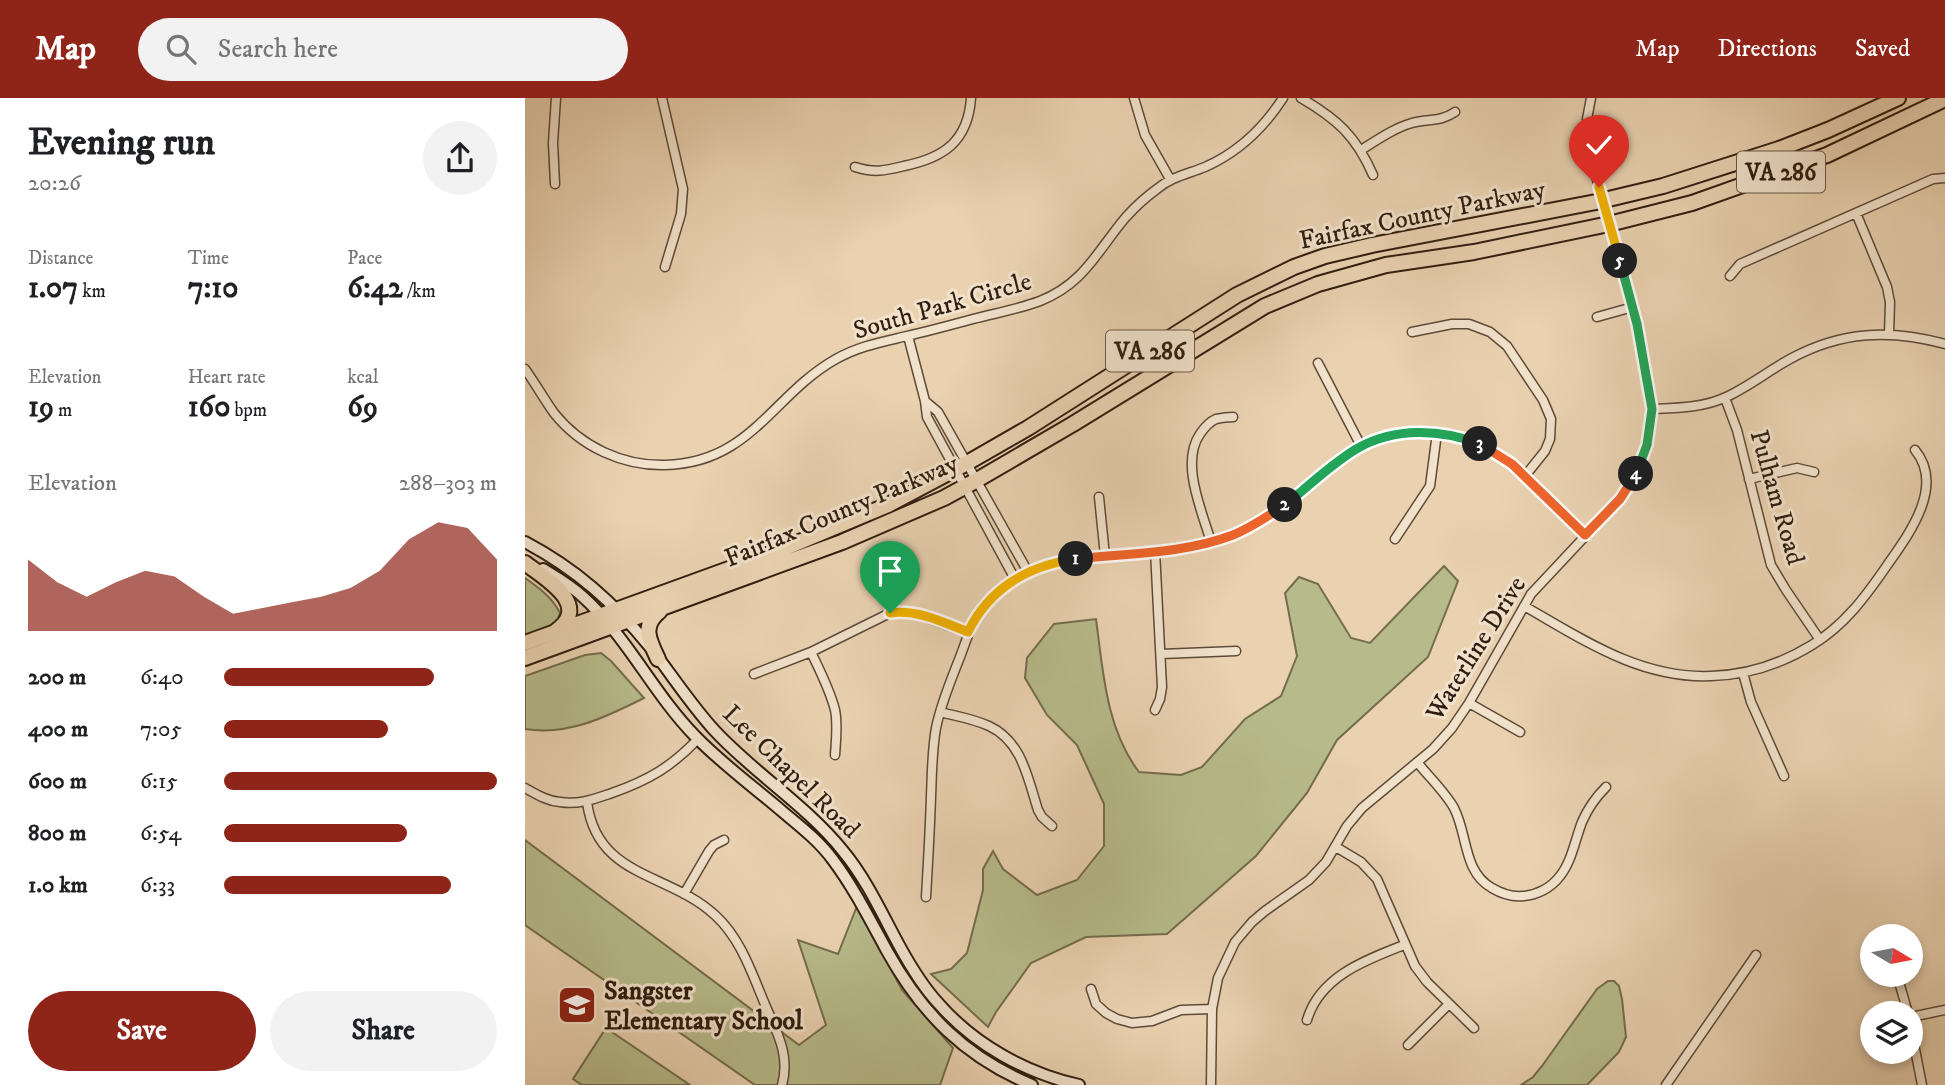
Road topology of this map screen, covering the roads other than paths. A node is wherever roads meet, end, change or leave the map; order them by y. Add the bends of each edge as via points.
1 (556, 98) edge
2 (662, 98) edge
3 (971, 98) edge
4 (1134, 98) edge
5 (1283, 98) edge
6 (1301, 98) edge
7 (1591, 98) edge
8 (1898, 98) edge
9 (1945, 99) edge
10 (1455, 112) dead end
11 (1361, 150) junction
12 (855, 167) dead end
13 (1373, 175) dead end
14 (1945, 178) edge
15 (1170, 179) junction
16 (555, 184) dead end
17 (1603, 201) junction
18 (1856, 214) junction
19 (1609, 224) junction
20 (666, 267) dead end
21 (1730, 276) dead end
22 (1633, 307) junction
23 (1597, 317) dead end
24 (1412, 332) dead end
25 (1889, 334) junction
26 (908, 336) junction
27 (1945, 344) edge
28 (1318, 362) dead end
29 (525, 369) edge
30 (1725, 398) junction
31 (925, 401) junction
32 (1652, 409) junction
33 (1233, 416) dead end
34 (1437, 433) junction
35 (1361, 446) junction
36 (1915, 450) dead end
37 (961, 466) junction
38 (1814, 472) dead end
39 (1525, 476) junction
40 (1749, 480) junction
41 (971, 484) junction
42 (1099, 497) dead end
43 (1585, 535) junction
44 (1395, 539) dead end
45 (525, 542) edge
46 (1211, 542) junction
47 (1155, 551) junction
48 (1105, 556) junction
49 (525, 561) edge
50 (1028, 572) junction
51 (1015, 579) junction
52 (669, 605) junction
53 (1524, 606) junction
54 (622, 615) junction
55 (606, 621) junction
56 (968, 632) junction
57 (553, 633) junction
58 (1820, 640) junction
59 (525, 643) edge
60 (1236, 651) dead end
61 (811, 652) junction
62 (1161, 654) junction
63 (525, 658) edge
64 (658, 659) junction
65 (1743, 673) junction
66 (754, 674) dead end
67 (1469, 703) junction
68 (1155, 710) dead end
69 (940, 712) junction
70 (1521, 732) dead end
71 (698, 739) junction
72 (835, 755) dead end
73 (1417, 762) junction
74 (1784, 776) dead end
75 (1606, 786) dead end
76 (525, 788) edge
77 (587, 802) junction
78 (1052, 826) dead end
79 (724, 840) dead end
80 (1336, 847) junction
81 (870, 890) junction
82 (684, 894) junction
83 (858, 897) junction
84 (926, 897) dead end
85 (1404, 945) junction
86 (1756, 955) dead end
87 (1091, 989) dead end
88 (1448, 1004) junction
89 (1212, 1009) junction
90 (1945, 1010) edge
91 (1923, 1013) edge
92 (1307, 1020) dead end
93 (1475, 1028) dead end
94 (1408, 1045) dead end
95 (1918, 1064) edge
96 (782, 1085) edge
97 (1032, 1085) edge
98 (1079, 1085) edge
99 (1211, 1085) edge
100 (1666, 1085) edge
101 (1922, 1085) edge

1 - 16 street
2 - 20 street via 683,189
3 - 12 street via 962,132 937,156 879,172
4 - 15 street via 1145,135
5 - 15 street, South Park Circle via 1263,126 1233,152
6 - 11 street via 1334,120
7 - 17 street, Waterline Drive via 1588,144
8 - 17 highway, Fairfax County Parkway / VA 286 via 1752,158
9 - 19 highway, Fairfax County Parkway / VA 286 via 1788,170 1692,203
10 - 11 street via 1441,120 1404,125
11 - 13 street
14 - 18 street
15 - 26 street, South Park Circle via 1128,216 1087,270 1059,292 1026,306
17 - 19 street, Waterline Drive
17 - 37 highway, Fairfax County Parkway / VA 286 via 1372,245 1294,267 1237,295
18 - 21 street via 1740,264
18 - 25 street via 1887,287
19 - 22 street, Waterline Drive
19 - 41 highway, Fairfax County Parkway / VA 286 via 1386,265 1318,284 1265,306
22 - 23 street
22 - 32 street, Waterline Drive
24 - 39 street via 1469,324 1490,332 1507,346 1551,419 1548,447
25 - 27 street
25 - 30 street via 1817,346
26 - 29 street, South Park Circle via 873,343 834,360 749,435 723,452 667,465 621,459 580,438 554,412
26 - 31 street
28 - 35 street
30 - 32 street
30 - 40 street, Pulham Road
31 - 37 street via 938,412
31 - 37 street via 927,417
32 - 43 street, Waterline Drive via 1647,445 1635,477
33 - 46 street via 1210,422 1191,453 1192,474
34 - 35 street via 1403,433
34 - 39 street via 1480,444
34 - 44 street via 1430,486
35 - 46 street via 1265,518
36 - 58 street via 1927,479 1918,520 1859,604
37 - 41 street
37 - 41 street
37 - 54 highway, Fairfax County Parkway / VA 286 via 888,505
38 - 40 street via 1797,468
39 - 43 street
40 - 58 street, Pulham Road via 1772,565
41 - 50 street
41 - 51 street
41 - 52 highway, Fairfax County Parkway / VA 286 via 842,542
42 - 48 street
43 - 53 street, Waterline Drive
45 - 54 main road, Lee Chapel Road via 571,569
46 - 47 street
47 - 48 street
47 - 62 street
48 - 50 street via 1056,562
49 - 55 main road, Lee Chapel Road via 562,580
49 - 57 highway via 561,591 569,605 567,620
50 - 51 street
51 - 56 street via 985,604
52 - 54 highway, Fairfax County Parkway / VA 286
52 - 64 highway via 648,627
53 - 65 street via 1603,651 1646,668 1693,676
53 - 67 street, Waterline Drive
54 - 55 highway, Fairfax County Parkway / VA 286
54 - 64 main road, Lee Chapel Road
55 - 57 highway, Fairfax County Parkway / VA 286
55 - 63 highway, Fairfax County Parkway / VA 286
55 - 71 main road, Lee Chapel Road
56 - 61 street via 918,614 897,612
56 - 69 street
57 - 59 highway, Fairfax County Parkway / VA 286
58 - 65 street via 1775,664
60 - 62 street
61 - 66 street
61 - 72 street via 835,710
62 - 68 street via 1161,693
64 - 81 main road, Lee Chapel Road via 715,730 833,838
65 - 74 street
67 - 70 street
67 - 73 street, Waterline Drive via 1447,734
69 - 78 street via 988,726 1008,740 1022,760 1038,810
69 - 84 street via 933,752
71 - 77 street via 658,774
71 - 83 main road, Lee Chapel Road via 814,839
73 - 75 street via 1455,811 1480,878 1499,892 1515,896 1539,892 1559,877 1586,814
73 - 80 street, Waterline Drive via 1362,808
76 - 77 street via 554,801
77 - 82 street via 594,831 607,850
79 - 82 street via 709,851
80 - 85 street via 1377,878
80 - 89 street, Waterline Drive via 1309,880 1265,911 1241,935 1222,968
81 - 83 main road
81 - 98 main road, Lee Chapel Road via 927,989 958,1023 1007,1058
82 - 96 street via 715,914 742,950 784,1050
83 - 97 main road, Lee Chapel Road via 903,978 936,1021 982,1059
85 - 88 street via 1419,972
85 - 92 street via 1344,972 1314,1001
86 - 100 street
87 - 89 street via 1096,1004 1106,1013 1132,1023 1181,1010
88 - 93 street
88 - 94 street
89 - 99 street, Waterline Drive
90 - 91 street
95 - 101 street

